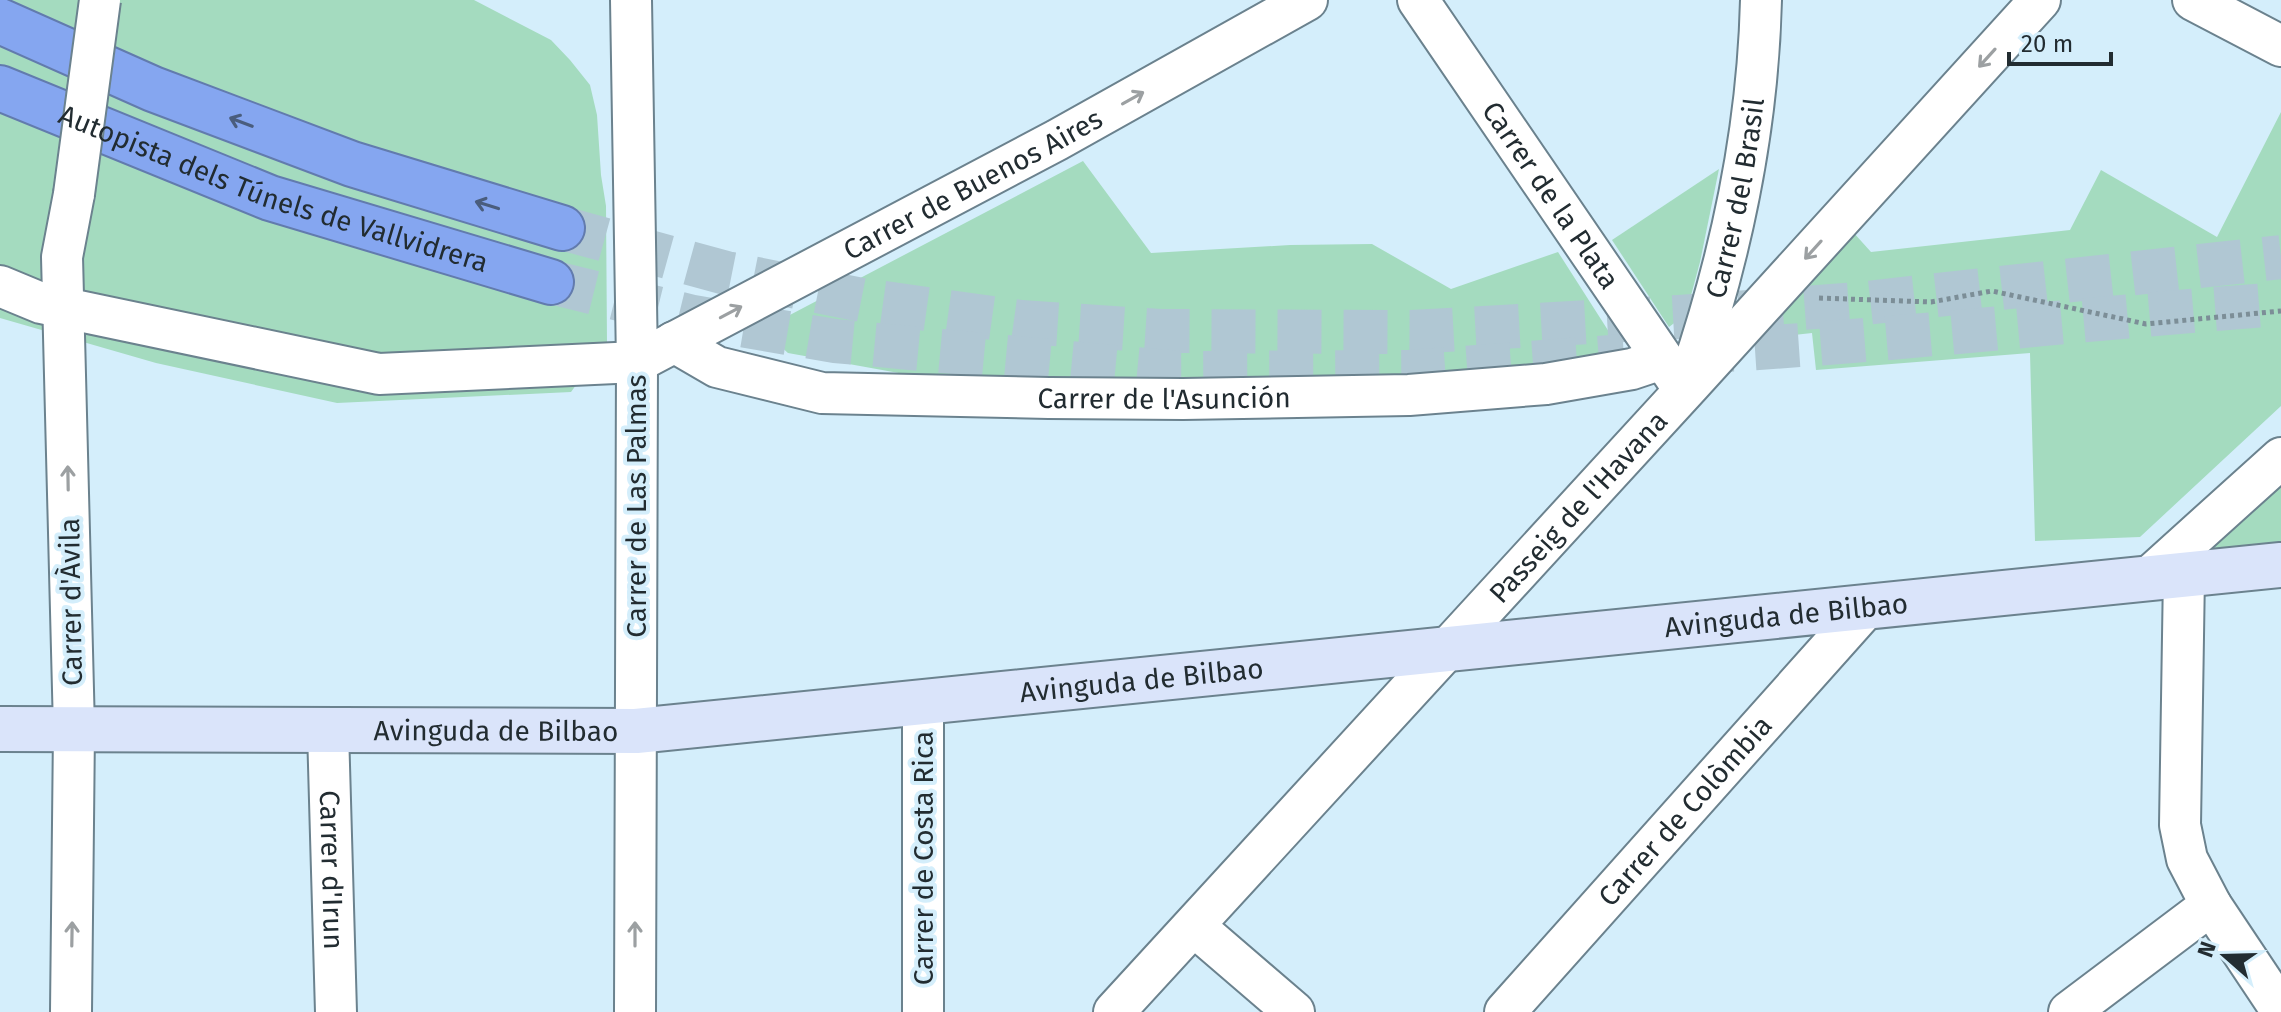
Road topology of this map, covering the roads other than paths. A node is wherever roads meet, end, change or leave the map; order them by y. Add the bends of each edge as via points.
1 (17, 0) edge
2 (100, 0) edge
3 (631, 0) edge
4 (1307, 0) edge
5 (1418, 0) edge
6 (1761, 0) edge
7 (2040, 0) edge
8 (2193, 0) edge
9 (0, 21) edge
10 (2281, 46) edge
11 (0, 88) edge
12 (153, 89) junction
13 (562, 228) tunnel mouth
14 (551, 282) tunnel mouth
15 (0, 286) edge
16 (64, 308) junction
17 (674, 342) junction
18 (1662, 359) junction
19 (637, 362) junction
20 (1685, 391) junction
21 (2281, 458) edge
22 (2281, 565) edge
23 (2166, 576) junction
24 (1865, 609) junction
25 (1444, 650) junction
26 (923, 703) junction
27 (0, 729) edge
28 (74, 729) junction
29 (328, 730) junction
30 (636, 731) junction
31 (2211, 905) junction
32 (1194, 926) junction
33 (2281, 1010) edge
34 (71, 1012) edge
35 (336, 1012) edge
36 (635, 1012) edge
37 (923, 1012) edge
38 (1114, 1012) edge
39 (1294, 1012) edge
40 (1505, 1012) edge
41 (2069, 1012) edge

1 - 12 highway
2 - 16 street, Carrer d'Àvila, bridge via 62,257
3 - 19 street, Carrer de Las Palmas
17 -> 4 street, Carrer de Buenos Aires via 1057,140
5 - 18 street, Carrer de la Plata
6 - 20 street, Carrer del Brasil via 1750,124 1728,240 1710,318
7 -> 20 street, Passeig de l'Havana
8 - 10 street
9 - 12 highway
11 - 14 highway, Autopista dels Túnels de Vallvidrera via 270,198
13 -> 12 highway via 352,164
15 - 16 street
16 - 19 street via 379,374
28 -> 16 street, Carrer d'Àvila
17 - 18 street, Carrer de l'Asunción via 717,367 822,393 1049,398 1409,395 1546,384
17 - 19 street, Carrer de Buenos Aires
18 - 20 street, Carrer de la Plata
19 - 30 street, Carrer de Las Palmas
20 - 25 street, Passeig de l'Havana
21 - 23 street
22 - 23 street, Avinguda de Bilbao
23 - 24 street, Avinguda de Bilbao
23 - 31 street via 2180,825 2187,859
24 - 25 street, Avinguda de Bilbao
24 - 40 street, Carrer de Colòmbia
25 - 26 street, Avinguda de Bilbao
25 - 32 street, Passeig de l'Havana
26 - 30 street, Avinguda de Bilbao
26 - 37 street, Carrer de Costa Rica
27 - 28 street, Avinguda de Bilbao
28 - 29 street, Avinguda de Bilbao
34 -> 28 street, Carrer d'Àvila
29 - 30 street, Avinguda de Bilbao
29 - 35 street, Carrer d'Irun
36 -> 30 street, Carrer de Las Palmas
31 - 33 street
31 - 41 street
32 - 38 street, Passeig de l'Havana
32 - 39 street

